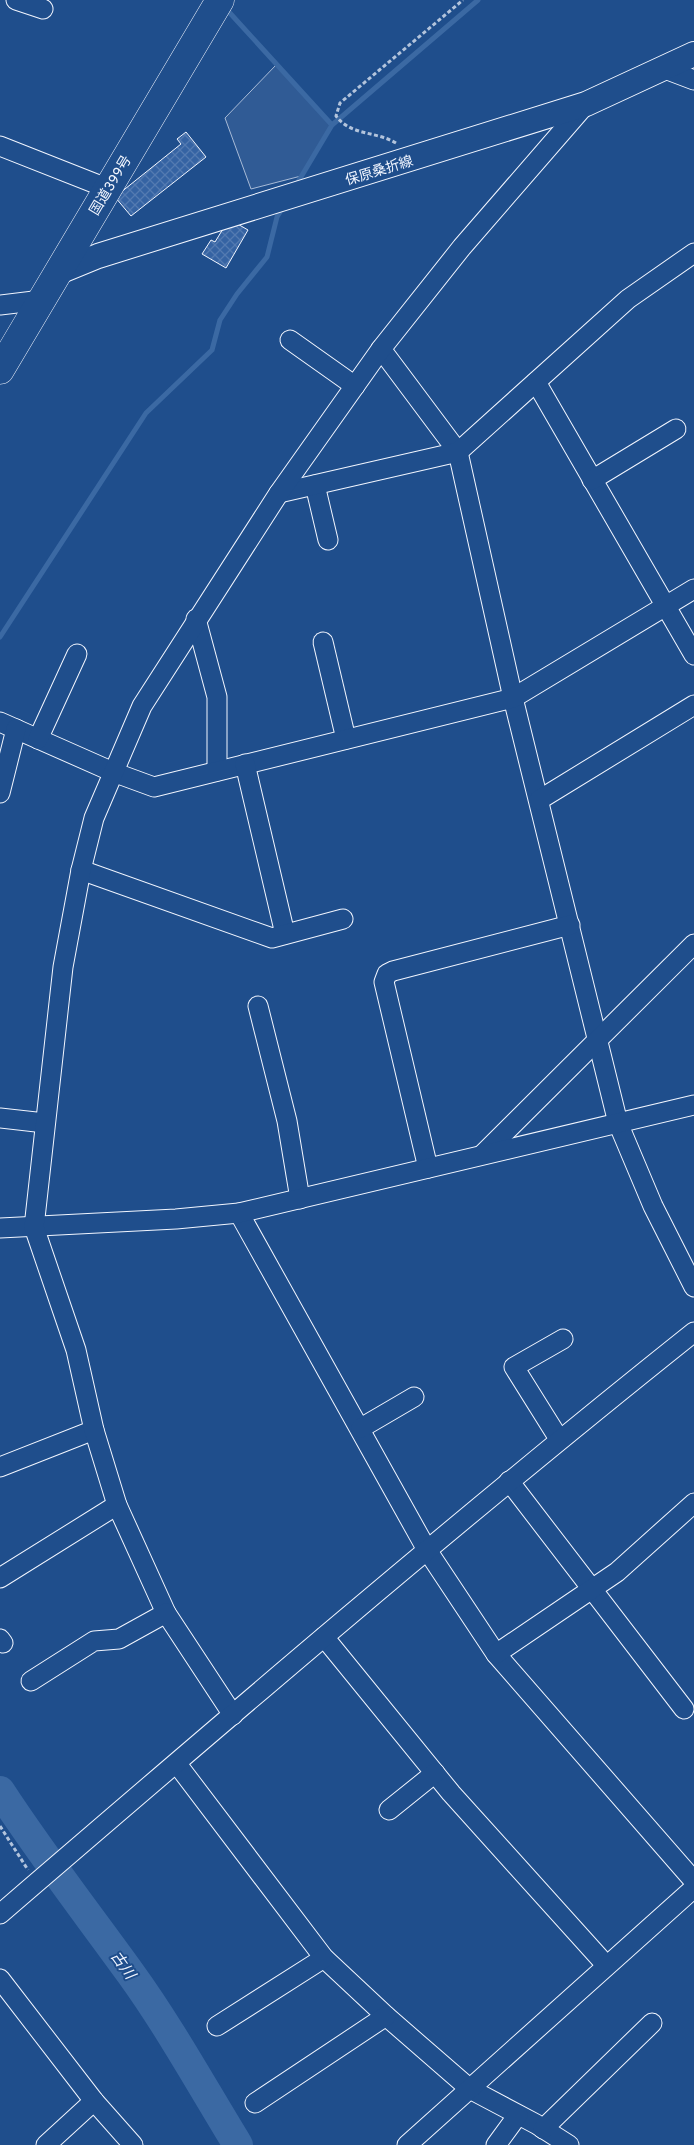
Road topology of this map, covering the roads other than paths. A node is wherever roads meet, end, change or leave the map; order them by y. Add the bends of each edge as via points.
1 (16, 0) edge
2 (220, 0) edge
3 (43, 10) dead end
4 (694, 54) edge
5 (665, 69) junction
6 (694, 80) edge
7 (586, 104) junction
8 (0, 146) edge
9 (109, 188) junction
10 (694, 253) edge
11 (59, 272) junction
12 (42, 300) junction
13 (0, 306) edge
14 (290, 340) dead end
15 (382, 349) junction
16 (0, 370) edge
17 (536, 382) junction
18 (355, 386) junction
19 (676, 429) dead end
20 (458, 452) junction
21 (592, 480) junction
22 (315, 485) junction
23 (280, 493) junction
24 (328, 540) dead end
25 (694, 589) edge
26 (666, 606) junction
27 (196, 619) junction
28 (323, 642) dead end
29 (77, 654) dead end
30 (694, 655) edge
31 (513, 698) junction
32 (694, 705) edge
33 (8, 725) edge
34 (38, 739) junction
35 (346, 740) junction
36 (246, 764) junction
37 (217, 771) junction
38 (113, 772) junction
39 (0, 793) edge
40 (539, 800) junction
41 (81, 870) junction
42 (343, 919) dead end
43 (570, 925) junction
44 (285, 934) junction
45 (694, 944) edge
46 (258, 1006) dead end
47 (598, 1038) junction
48 (694, 1105) edge
49 (0, 1118) edge
50 (45, 1123) junction
51 (618, 1124) junction
52 (483, 1154) junction
53 (428, 1168) junction
54 (300, 1199) junction
55 (239, 1214) junction
56 (34, 1227) junction
57 (0, 1228) edge
58 (694, 1287) edge
59 (694, 1332) edge
60 (563, 1339) dead end
61 (414, 1397) dead end
62 (361, 1428) junction
63 (94, 1430) junction
64 (559, 1439) junction
65 (0, 1467) edge
66 (509, 1481) junction
67 (117, 1505) junction
68 (690, 1513) edge
69 (426, 1550) junction
70 (0, 1578) edge
71 (592, 1589) junction
72 (166, 1613) junction
73 (324, 1637) junction
74 (496, 1654) junction
75 (31, 1681) dead end
76 (684, 1709) dead end
77 (233, 1715) junction
78 (177, 1764) junction
79 (435, 1773) junction
80 (388, 1810) dead end
81 (694, 1881) edge
82 (694, 1888) edge
83 (0, 1914) edge
84 (324, 1958) junction
85 (606, 1966) junction
86 (0, 1979) edge
87 (386, 2016) junction
88 (652, 2023) dead end
89 (217, 2026) dead end
90 (470, 2089) junction
91 (94, 2101) junction
92 (255, 2103) dead end
93 (518, 2114) junction
94 (542, 2129) junction
95 (46, 2145) edge
96 (133, 2145) edge
97 (407, 2145) edge
98 (496, 2145) edge
99 (568, 2145) edge

1 - 3 street
2 - 9 highway, 国道399号
4 - 5 main road, 保原桑折線
5 - 6 street
5 - 7 main road, 保原桑折線
7 - 11 main road, 保原桑折線 via 98,256
7 - 15 street via 462,247
8 - 9 street
9 - 11 highway, 国道399号
10 - 17 street via 628,298
11 - 12 highway, 国道399号
12 - 13 street
12 - 16 highway, 国道399号
14 - 18 street
15 - 18 street
15 - 20 street
17 - 20 street
17 - 21 street
18 - 23 street
19 - 21 street
20 - 22 street
20 - 31 street
21 - 26 street
22 - 23 street
22 - 24 street
23 - 27 street
25 - 26 street
26 - 30 street
26 - 31 street
27 - 37 street via 217,697
27 - 38 street via 142,706
28 - 35 street
29 - 34 street
31 - 35 street
31 - 40 street
32 - 40 street
33 - 34 street
33 - 39 street
34 - 38 street
35 - 36 street
36 - 37 street
36 - 44 street
37 - 38 street via 154,786
38 - 41 street via 94,818
40 - 43 street
41 - 44 street via 272,938
41 - 50 street via 63,967
42 - 44 street
43 - 47 street
43 - 53 street via 387,974 384,982
45 - 47 street
46 - 54 street via 287,1121
47 - 51 street
47 - 52 street
48 - 51 street
49 - 50 street
50 - 56 street
51 - 52 street
51 - 58 street via 653,1206
52 - 53 street
53 - 54 street
54 - 55 street
55 - 56 street
55 - 62 street
56 - 57 street
56 - 63 street via 76,1350
59 - 64 street
60 - 64 street via 514,1367
61 - 62 street
62 - 69 street
63 - 65 street
63 - 67 street
64 - 66 street
66 - 69 street
66 - 71 street
67 - 70 street
67 - 72 street
68 - 71 street
69 - 73 street
69 - 74 street
71 - 74 street
71 - 76 street
72 - 75 street via 119,1639 94,1641
72 - 77 street
73 - 77 street
73 - 79 street
74 - 81 street
77 - 78 street
78 - 83 street
78 - 84 street
79 - 80 street
79 - 85 street
82 - 85 street
84 - 87 street
84 - 89 street
85 - 90 street
86 - 91 street
87 - 90 street
87 - 92 street
88 - 94 street
90 - 93 street
90 - 97 street
91 - 95 street
91 - 96 street
93 - 94 street
93 - 98 street
94 - 99 street

